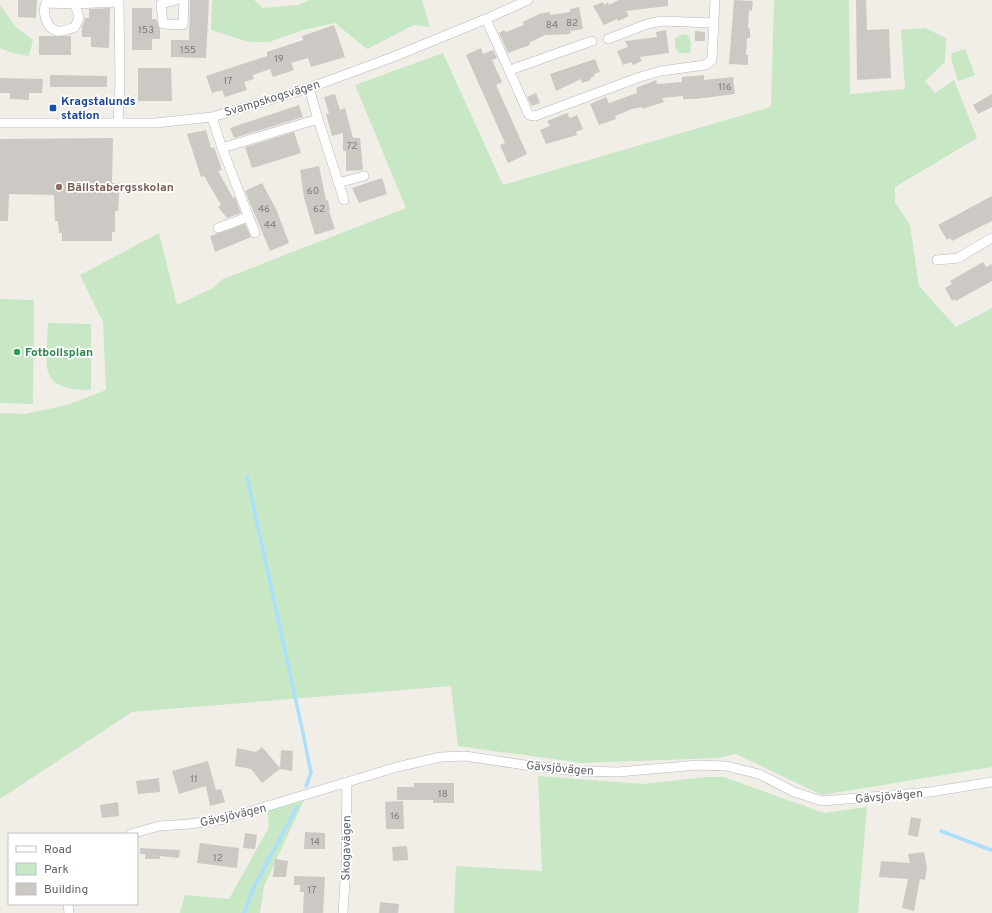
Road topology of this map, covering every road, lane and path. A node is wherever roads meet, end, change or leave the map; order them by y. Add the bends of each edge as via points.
1 (176, 0) edge
2 (183, 0) edge
3 (528, 0) edge
4 (715, 0) edge
5 (118, 1) edge
6 (46, 2) edge
7 (75, 4) junction
8 (486, 20) junction
9 (713, 23) junction
10 (608, 39) dead end
11 (592, 41) dead end
12 (510, 70) junction
13 (309, 88) junction
14 (212, 116) junction
15 (318, 119) junction
16 (118, 122) junction
17 (0, 123) edge
18 (222, 148) junction
19 (364, 176) dead end
20 (338, 183) junction
21 (344, 200) dead end
22 (248, 217) junction
23 (218, 228) dead end
24 (255, 233) dead end
25 (992, 238) edge
26 (937, 260) dead end
27 (347, 782) junction
28 (992, 782) edge
29 (134, 833) edge
30 (343, 913) edge

1 - 2 street via 161,4 163,24 183,26
3 - 8 street, Svampskogsvägen
4 - 9 street
5 - 7 street
5 - 16 street
6 - 7 street
6 - 7 street via 44,13 51,27 57,31 75,27 79,18
8 - 12 street
8 - 13 street, Svampskogsvägen
9 - 10 street via 662,21
9 - 12 street via 712,60 706,65 661,71 535,116 529,115
11 - 12 street
13 - 14 street, Svampskogsvägen
13 - 15 street
14 - 16 street, Svampskogsvägen via 156,123
14 - 18 street
15 - 18 street
15 - 20 street
16 - 17 street, Svampskogsvägen
18 - 22 street
19 - 20 street
20 - 21 street
22 - 23 street
22 - 24 street
25 - 26 street via 958,258
27 - 28 street, Gävsjövägen via 441,757 465,756 531,766 618,772 698,765 726,766 759,774 794,792 822,801 930,792
27 - 29 street, Gävsjövägen via 224,819 158,826
27 - 30 street, Skogavägen

